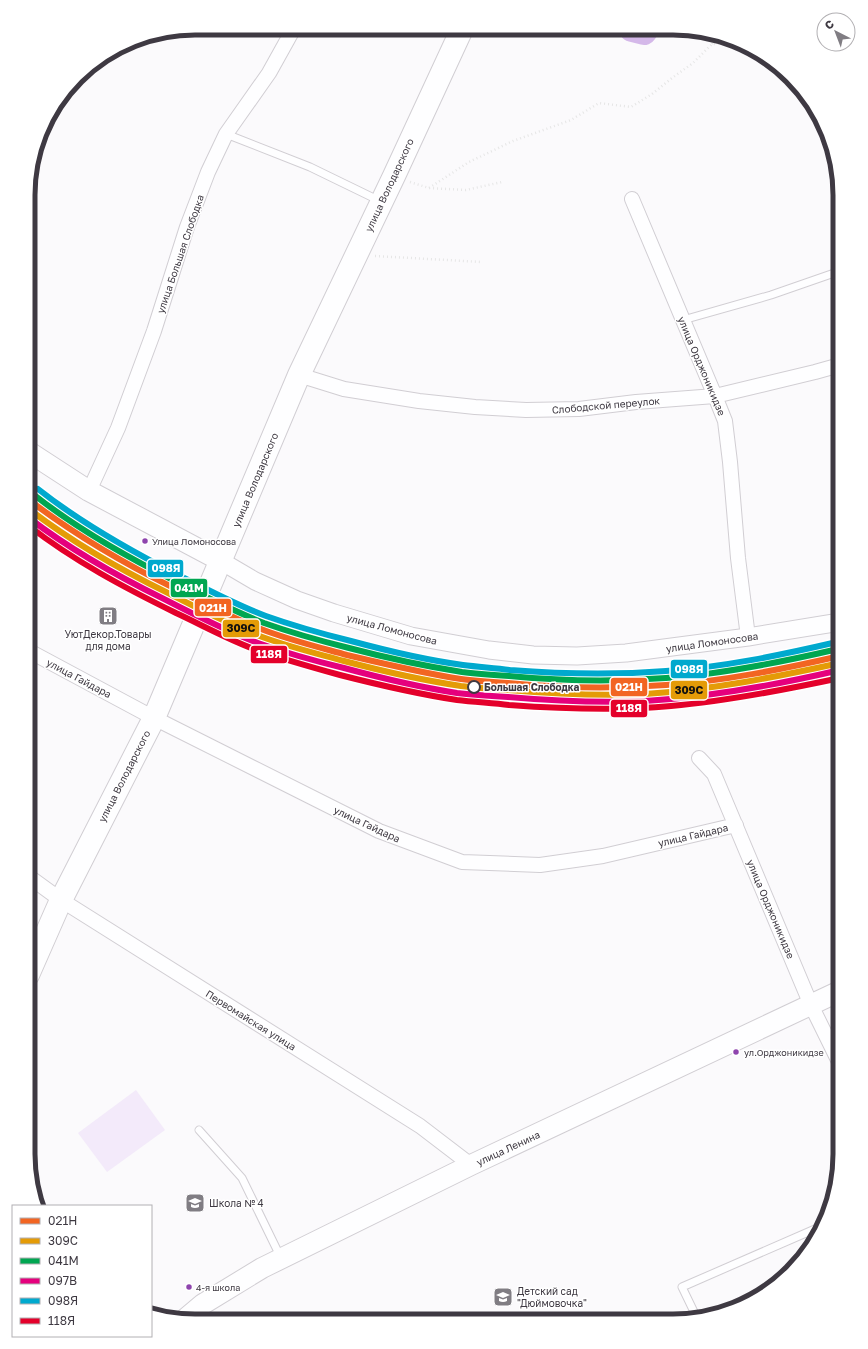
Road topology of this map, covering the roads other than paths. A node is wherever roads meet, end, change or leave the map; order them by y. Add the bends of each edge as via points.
1 (290, 35) edge
2 (459, 35) edge
3 (226, 134) junction
4 (632, 199) dead end
5 (382, 202) junction
6 (833, 273) edge
7 (683, 320) junction
8 (833, 367) edge
9 (299, 375) junction
10 (715, 396) junction
11 (35, 456) edge
12 (89, 491) junction
13 (221, 561) junction
14 (833, 623) edge
15 (748, 637) junction
16 (35, 654) edge
17 (154, 718) junction
18 (699, 758) dead end
19 (736, 825) junction
20 (35, 881) edge
21 (61, 900) junction
22 (35, 959) edge
23 (833, 994) edge
24 (811, 1005) junction
25 (833, 1050) edge
26 (199, 1130) dead end
27 (471, 1166) junction
28 (815, 1229) edge
29 (281, 1259) junction
30 (695, 1313) edge
31 (191, 1314) edge

1 - 3 street, улица Большая Слободка via 269,73
2 - 5 main road, улица Володарского
3 - 5 lane via 310,167
3 - 12 street, улица Большая Слободка via 187,227 154,331 118,428
4 - 7 street, улица Орджоникидзе
5 - 9 main road, улица Володарского
6 - 7 lane via 771,295
7 - 10 street, улица Орджоникидзе
8 - 10 street, Слободской переулок
9 - 10 street, Слободской переулок via 344,389 419,401 526,410 579,409
9 - 13 main road, улица Володарского
10 - 15 street, улица Орджоникидзе via 725,421
11 - 12 main road, улица Ломоносова
12 - 13 main road, улица Ломоносова
13 - 15 street, улица Ломоносова via 255,582 334,613 411,636 489,650 577,656 626,653
13 - 17 main road, улица Володарского
14 - 15 street, улица Ломоносова
16 - 17 street, улица Гайдара
17 - 19 street, улица Гайдара via 379,832 462,862 540,866 603,856
17 - 21 main road, улица Володарского
18 - 19 street, улица Орджоникидзе via 714,774
19 - 24 street, улица Орджоникидзе
20 - 21 street, Первомайская улица
21 - 22 main road, улица Володарского
21 - 27 street, Первомайская улица via 420,1126
23 - 24 main road, улица Ленина
24 - 25 street, улица Орджоникидзе
24 - 27 main road, улица Ленина
26 - 29 lane via 242,1178
27 - 29 main road, улица Ленина
28 - 30 lane via 682,1287
29 - 31 main road, улица Ленина via 230,1287

